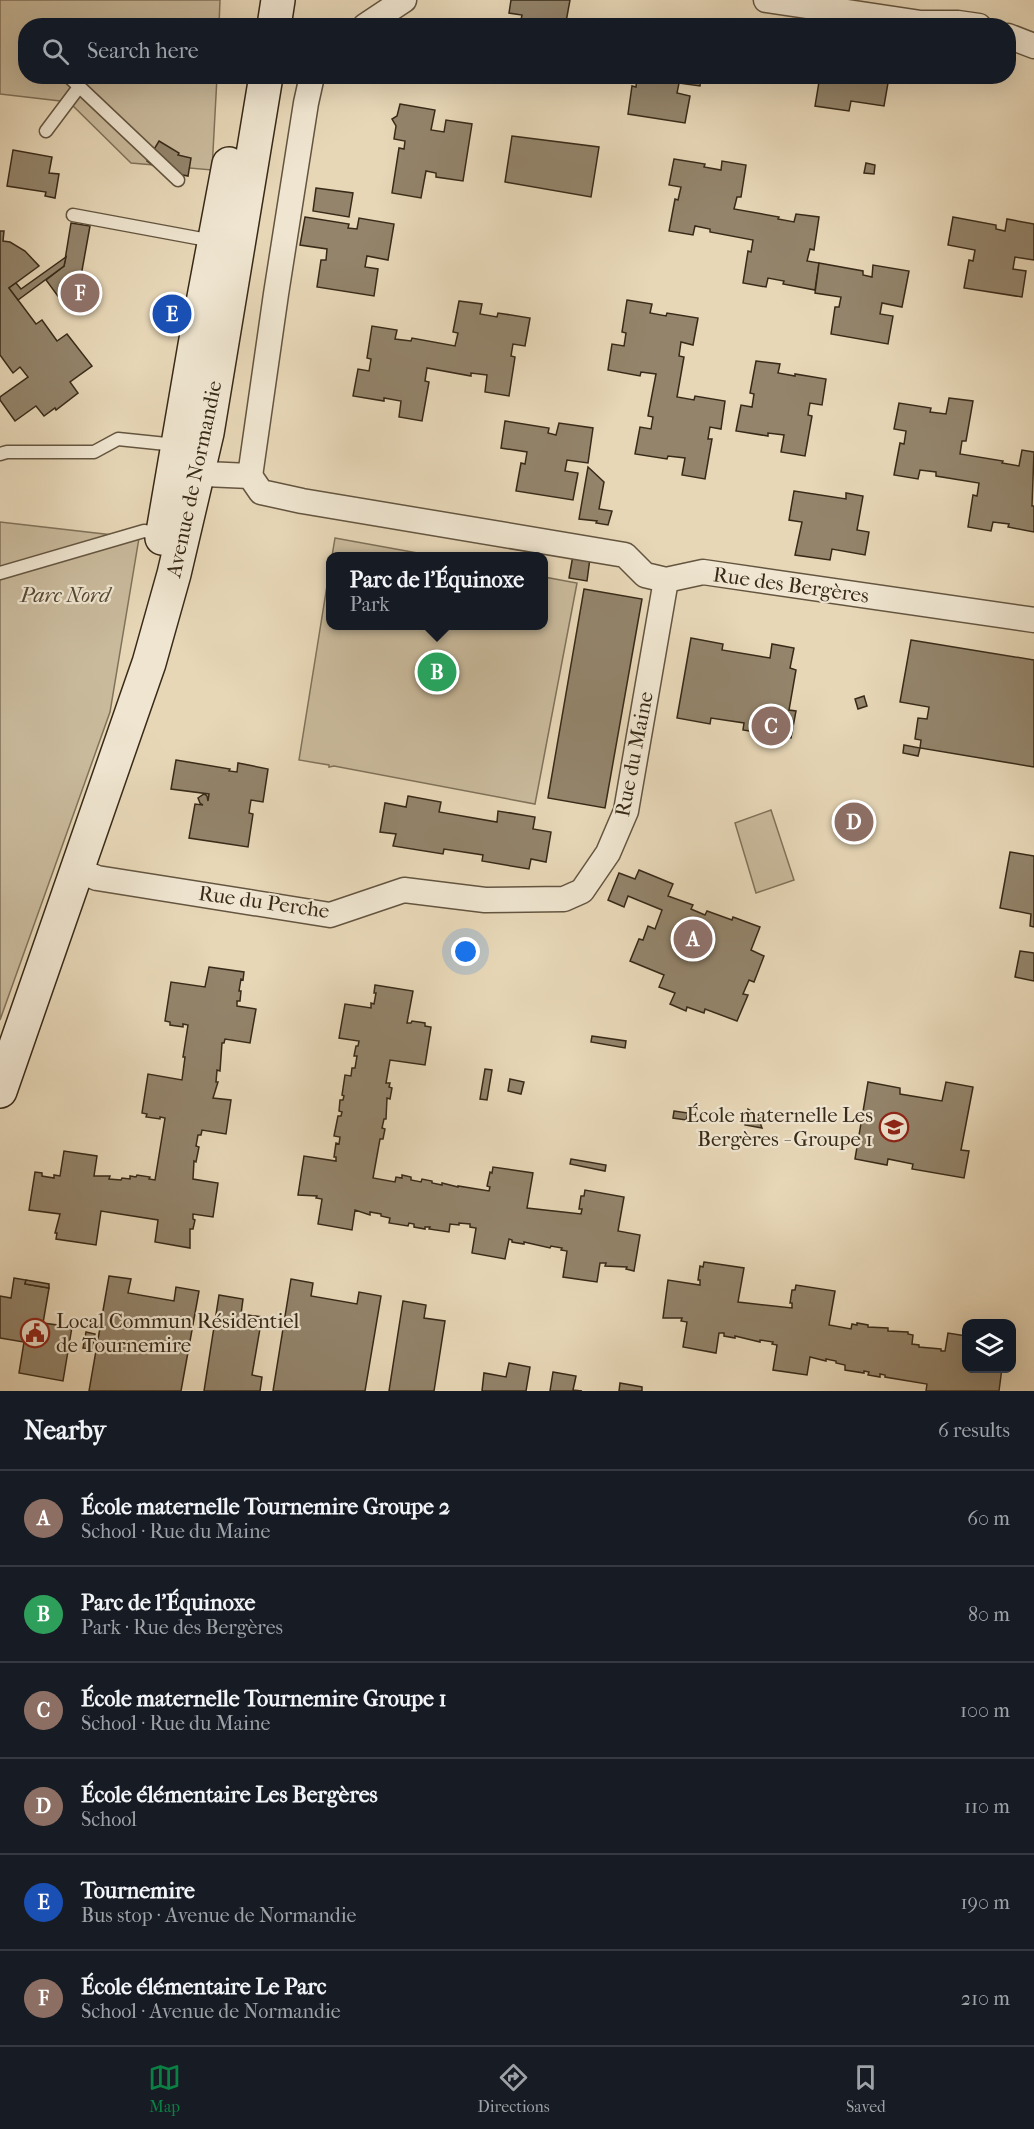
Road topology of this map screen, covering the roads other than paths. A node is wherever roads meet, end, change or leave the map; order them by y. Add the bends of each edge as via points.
1 (256, 0) edge
2 (278, 0) edge
3 (404, 0) edge
4 (766, 0) edge
5 (800, 2) edge
6 (254, 18) edge
7 (275, 18) edge
8 (377, 18) edge
9 (892, 18) edge
10 (1016, 39) edge
11 (1034, 46) edge
12 (76, 84) edge
13 (243, 84) edge
14 (265, 84) edge
15 (310, 84) edge
16 (79, 87) junction
17 (46, 131) dead end
18 (178, 180) dead end
19 (73, 214) dead end
20 (214, 241) junction
21 (0, 454) edge
22 (183, 463) junction
23 (250, 476) junction
24 (162, 535) junction
25 (0, 573) edge
26 (666, 580) junction
27 (1034, 620) edge
28 (78, 870) junction
29 (485, 900) joint
30 (0, 1091) edge

1 - 6 street
2 - 7 street
3 - 8 street
4 - 5 street
5 - 9 street
10 - 11 street
12 - 16 lane
13 - 20 street, Avenue de Normandie
14 - 22 street, Avenue de Normandie via 209,421
15 - 23 street
16 - 17 lane
16 - 18 lane
19 - 20 lane
20 - 22 street, Avenue de Normandie
21 - 22 lane via 94,452 118,439
22 - 23 street
22 - 24 street, Avenue de Normandie
22 - 28 street, Avenue de Normandie via 149,663
23 - 26 street via 261,492 302,501 625,555 645,575
24 - 25 lane via 144,531
24 - 28 street, Avenue de Normandie
26 - 27 street, Rue des Bergères via 702,572
26 - 29 street, Rue du Maine via 626,811 608,853 582,891 564,899
28 - 29 street, Rue du Perche via 97,878 330,915 404,890
28 - 30 street, Avenue de Normandie

